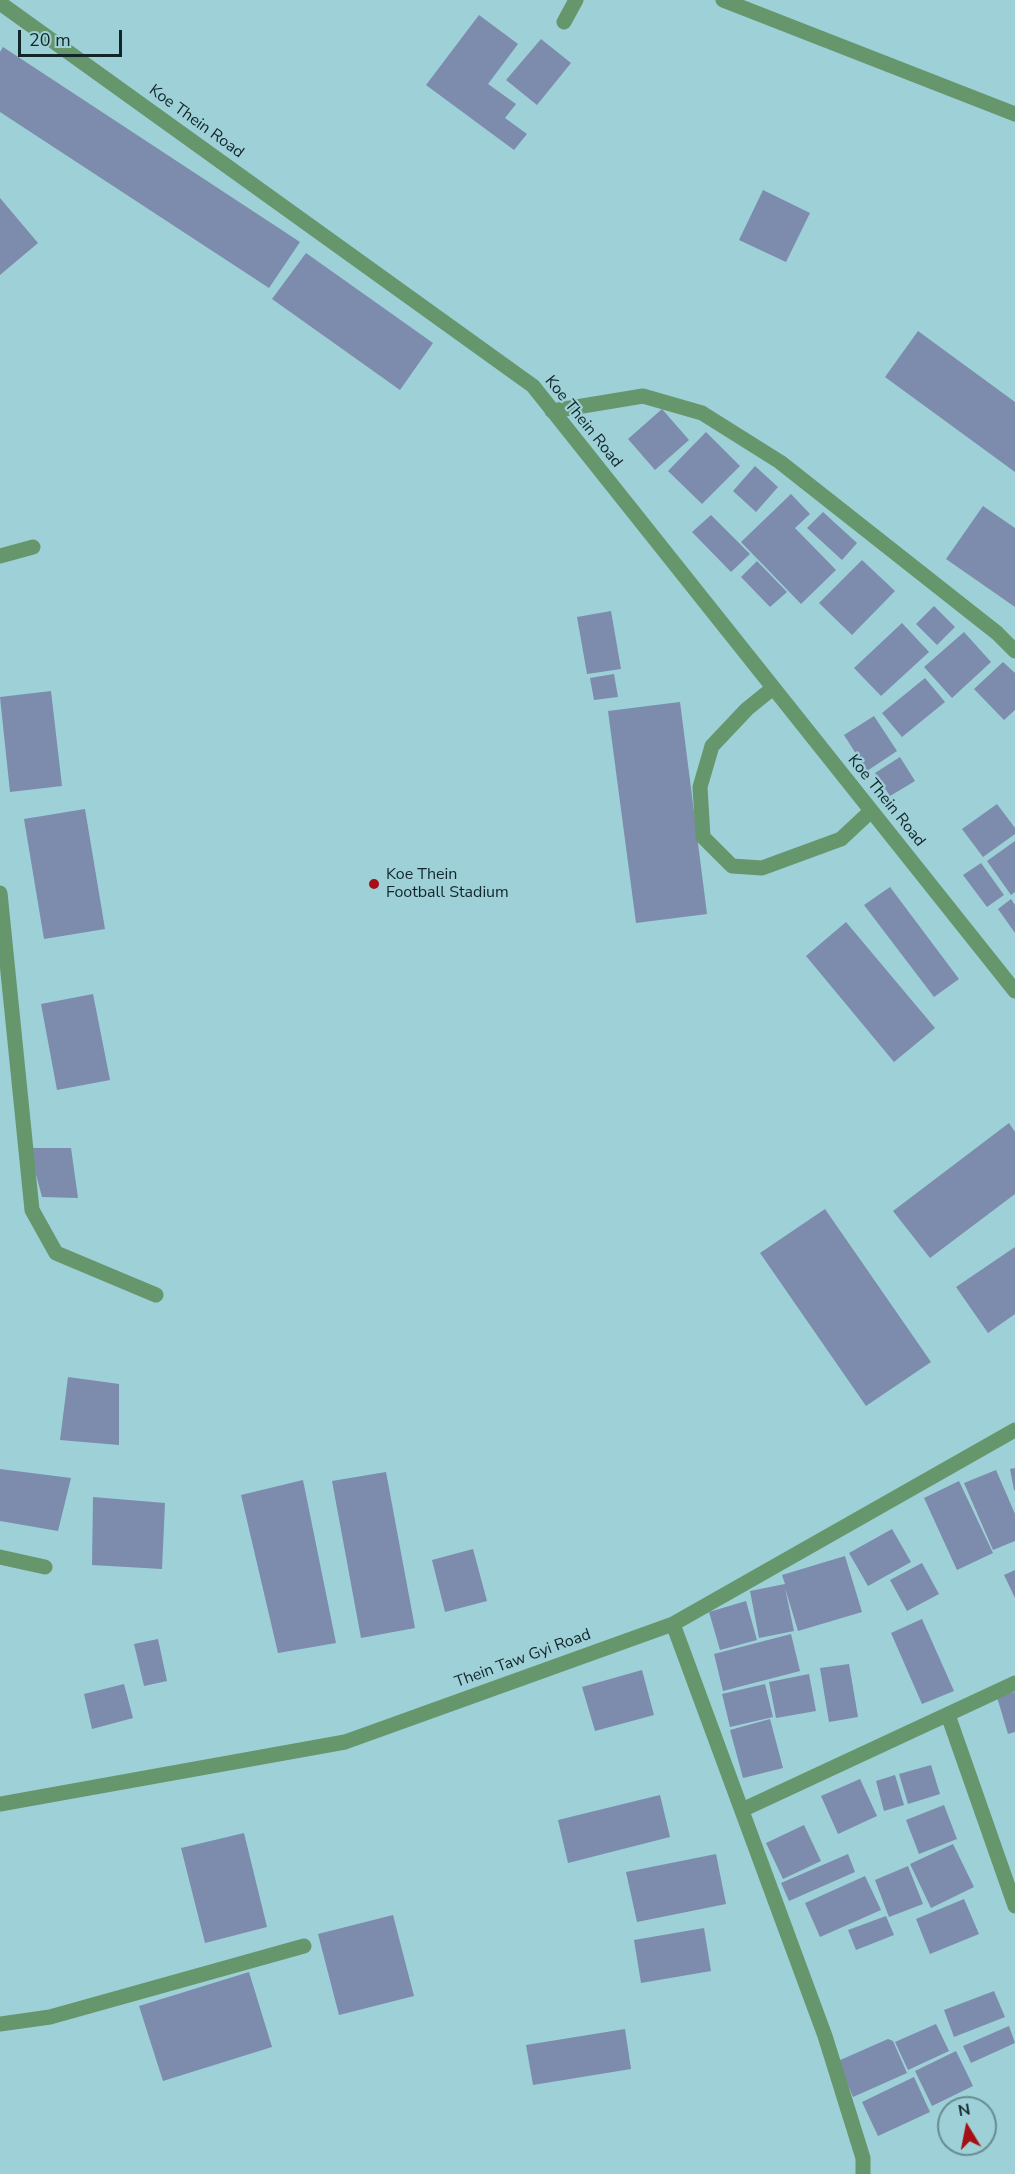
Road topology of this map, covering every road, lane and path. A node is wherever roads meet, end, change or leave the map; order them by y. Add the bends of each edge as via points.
1 (576, 0) edge
2 (723, 0) edge
3 (0, 3) edge
4 (564, 22) dead end
5 (1015, 114) edge
6 (552, 411) junction
7 (33, 547) dead end
8 (0, 556) edge
9 (1015, 651) edge
10 (773, 688) junction
11 (871, 811) junction
12 (0, 893) edge
13 (1015, 991) edge
14 (156, 1294) dead end
15 (1015, 1430) edge
16 (0, 1557) edge
17 (45, 1567) dead end
18 (674, 1624) junction
19 (1015, 1683) edge
20 (948, 1714) junction
21 (0, 1804) edge
22 (742, 1810) junction
23 (1015, 1906) edge
24 (304, 1946) dead end
25 (0, 2024) edge
26 (863, 2174) edge

1 - 4 street
2 - 5 street
3 - 6 street, Koe Thein Road via 532,386
6 - 9 street via 643,396 702,413 780,462
6 - 10 street, Koe Thein Road
7 - 8 street
10 - 11 street, Koe Thein Road
10 - 11 street via 747,708 712,746 699,787 703,837 732,866 762,868 841,839
11 - 13 street, Koe Thein Road
12 - 14 street via 32,1210 56,1253
15 - 18 street, Thein Taw Gyi Road
16 - 17 street
18 - 21 street, Thein Taw Gyi Road via 345,1742
18 - 22 street
19 - 20 street
20 - 22 street
20 - 23 street
22 - 26 street via 825,2036 863,2158
24 - 25 street via 50,2017

